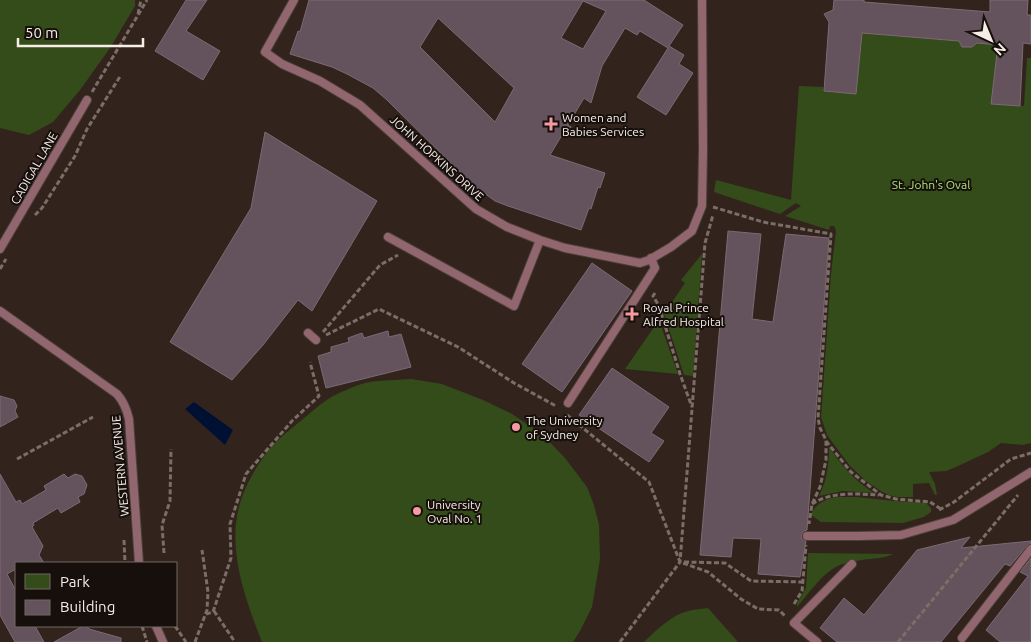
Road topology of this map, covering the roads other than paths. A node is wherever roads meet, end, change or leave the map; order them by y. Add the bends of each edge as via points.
1 (294, 0) edge
2 (702, 0) edge
3 (88, 100) road end
4 (388, 237) dead end
5 (540, 240) junction
6 (0, 249) edge
7 (651, 258) junction
8 (0, 310) edge
9 (308, 333) dead end
10 (316, 340) road end
11 (568, 403) dead end
12 (1031, 472) edge
13 (807, 536) road end
14 (1031, 550) edge
15 (139, 562) edge
16 (852, 564) dead end
17 (157, 629) edge
18 (962, 638) dead end
19 (163, 642) edge
20 (817, 642) edge

1 - 5 lane, JOHN HOPKINS DRIVE via 265,52 360,105 476,209
2 - 7 lane, JOHN HOPKINS DRIVE via 702,206 692,231
3 - 6 lane, CADIGAL LANE
4 - 5 lane via 514,306
5 - 7 lane, JOHN HOPKINS DRIVE via 640,263
7 - 11 lane via 655,268
8 - 15 lane, WESTERN AVENUE via 122,400 129,419
9 - 10 lane
12 - 13 lane via 953,520 901,535
14 - 18 lane
16 - 20 lane via 794,623
17 - 19 lane

